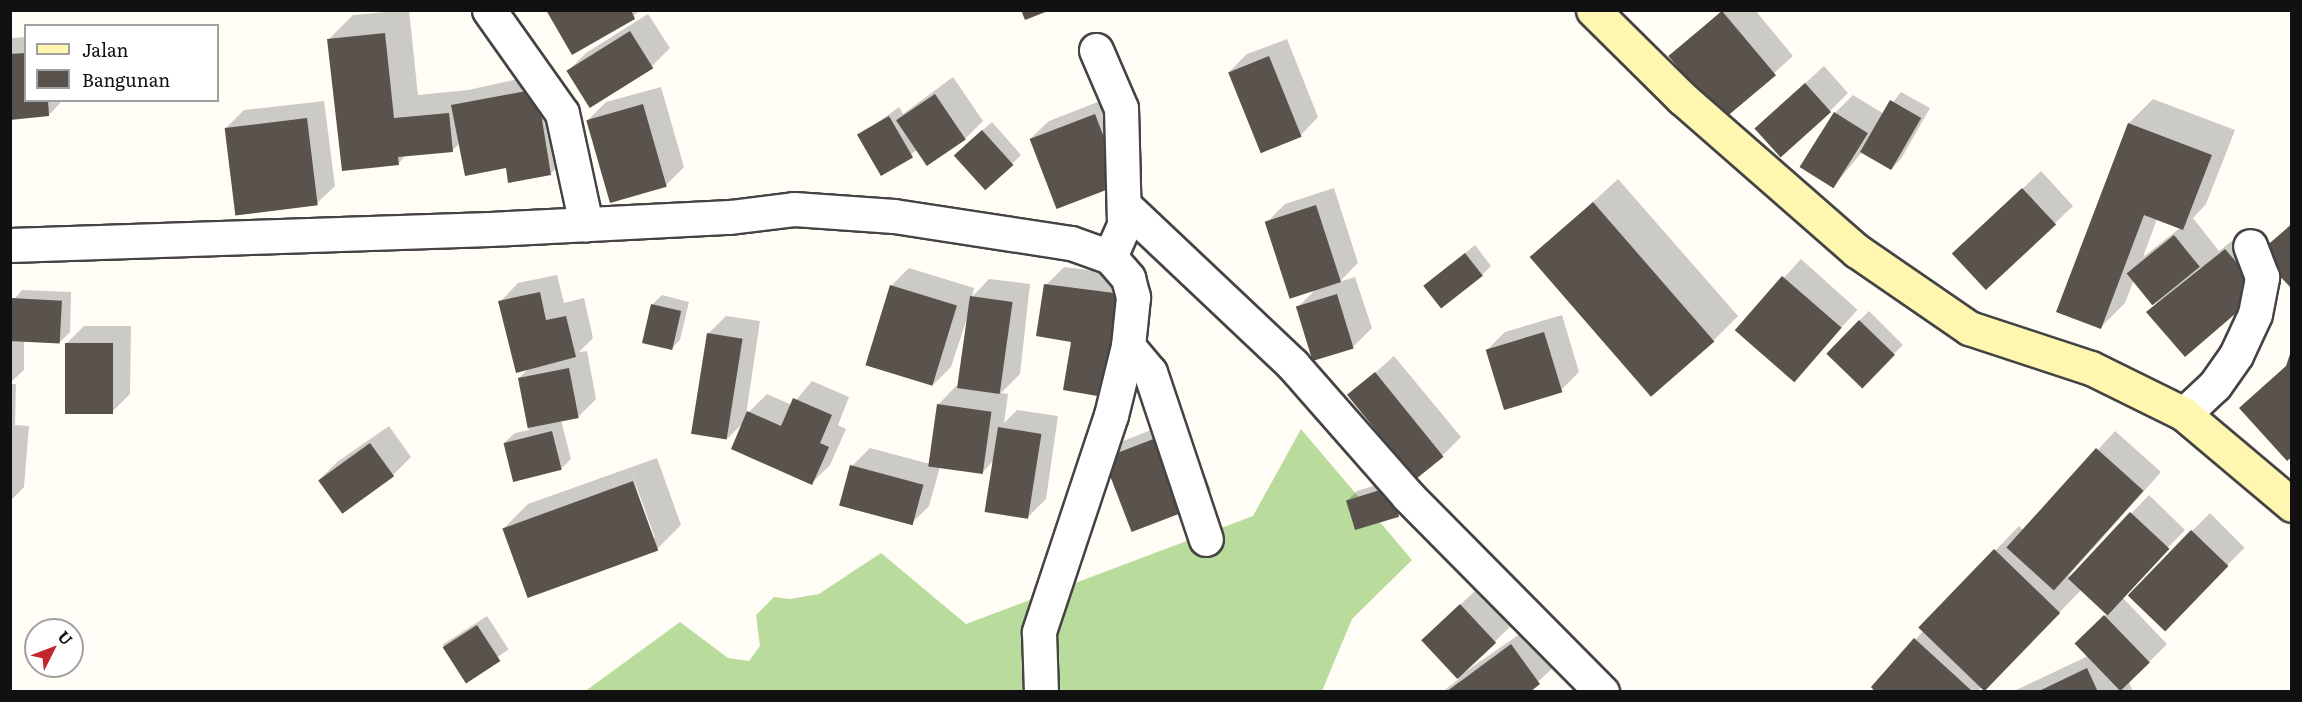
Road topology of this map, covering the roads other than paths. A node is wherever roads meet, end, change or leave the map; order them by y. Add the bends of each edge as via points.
1 (489, 10) edge
2 (1593, 10) edge
3 (1096, 50) dead end
4 (1125, 206) junction
5 (586, 224) junction
6 (10, 245) edge
7 (2250, 246) dead end
8 (1110, 257) junction
9 (1128, 346) junction
10 (2184, 414) junction
11 (2292, 505) edge
12 (1206, 539) dead end
13 (1041, 692) edge
14 (1602, 692) edge

1 - 5 street via 562,113
2 - 10 main road via 1682,98 1857,251 1969,328 2091,368
3 - 4 street via 1122,108
4 - 8 street via 1124,225
4 - 14 street via 1293,365 1408,496
5 - 6 street
5 - 8 street via 730,217 794,209 894,216 1071,243
7 - 10 street via 2262,277 2255,314 2236,355 2215,385
8 - 9 street via 1128,278 1133,297
9 - 12 street via 1150,372
9 - 13 street via 1111,415 1039,632
10 - 11 main road

